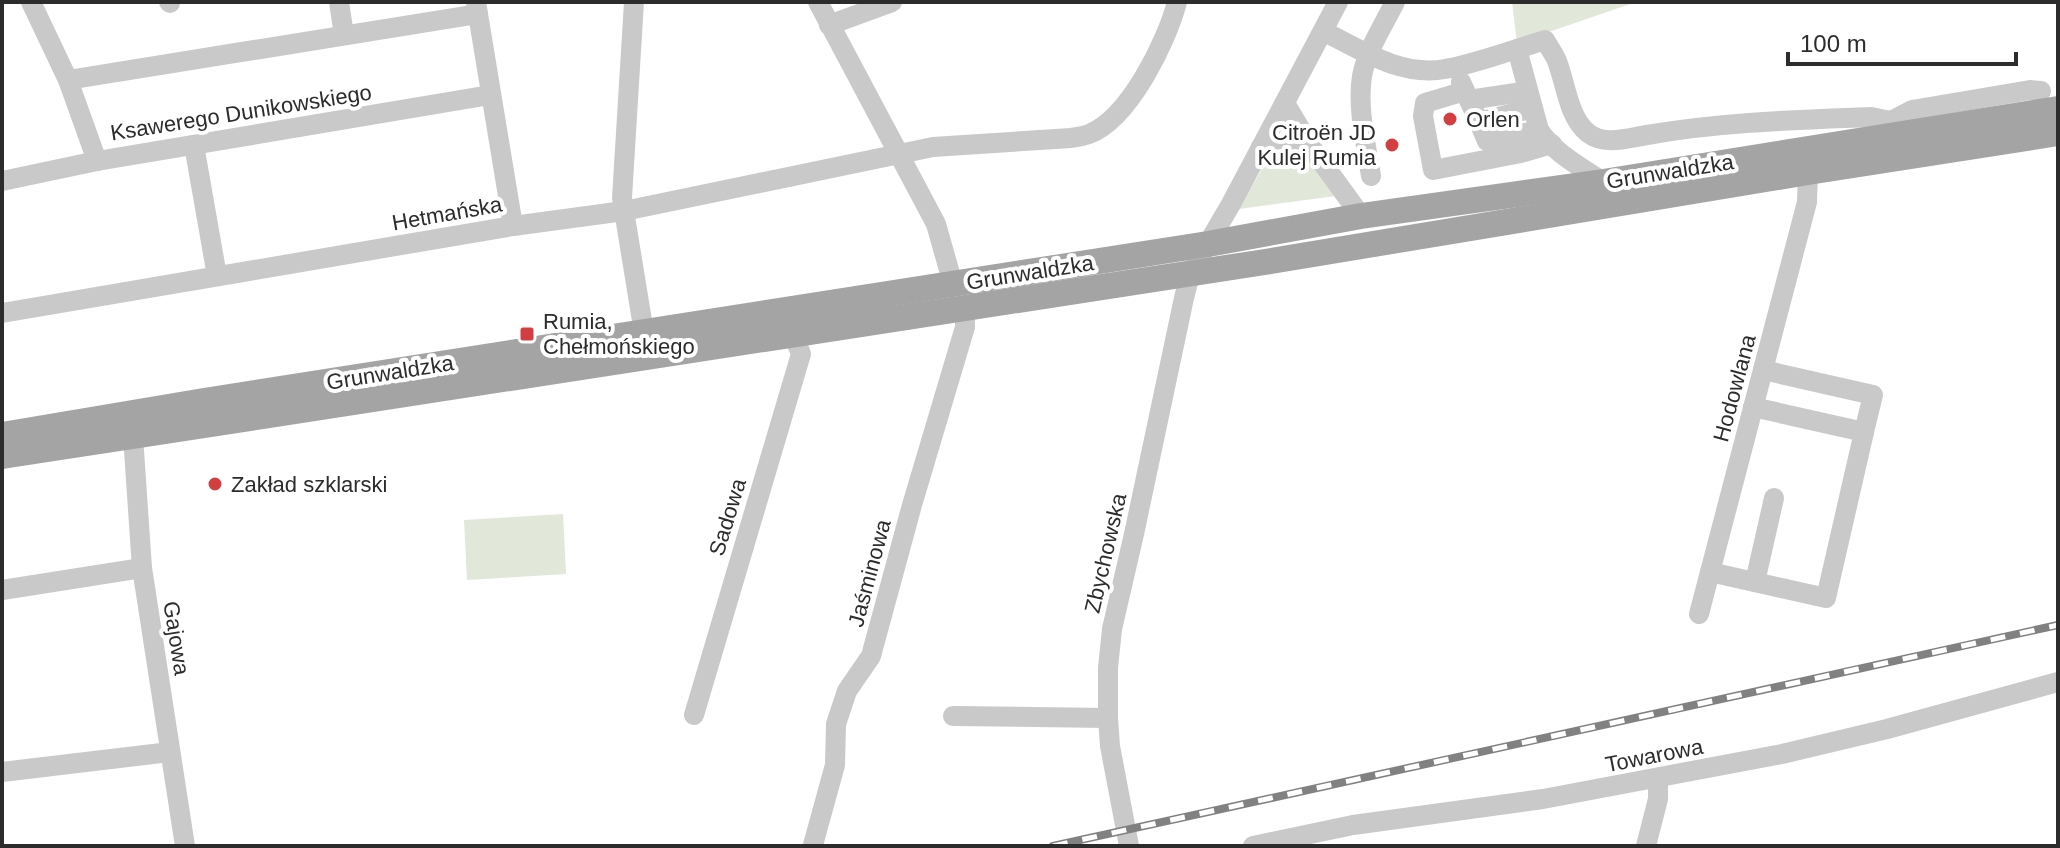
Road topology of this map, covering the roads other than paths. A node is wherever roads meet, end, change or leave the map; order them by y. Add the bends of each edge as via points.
1 (31, 2) edge
2 (339, 2) edge
3 (634, 2) edge
4 (818, 2) edge
5 (892, 2) edge
6 (1177, 2) edge
7 (1338, 2) edge
8 (1395, 2) edge
9 (477, 8) edge
10 (829, 25) junction
11 (1323, 31) junction
12 (344, 35) junction
13 (1517, 49) junction
14 (1368, 54) junction
15 (1454, 67) junction
16 (68, 80) junction
17 (490, 95) junction
18 (1467, 95) junction
19 (2052, 95) edge
20 (1531, 100) junction
21 (1285, 103) junction
22 (1893, 128) junction
23 (2058, 133) edge
24 (1545, 137) junction
25 (1485, 141) junction
26 (194, 145) junction
27 (1261, 147) junction
28 (1313, 150) junction
29 (898, 155) junction
30 (97, 161) junction
31 (1808, 172) junction
32 (1371, 176) dead end
33 (2, 181) edge
34 (1603, 182) junction
35 (624, 211) junction
36 (1361, 216) junction
37 (513, 226) junction
38 (1208, 244) junction
39 (1190, 274) junction
40 (217, 276) junction
41 (953, 284) junction
42 (965, 308) junction
43 (2, 313) edge
44 (644, 333) junction
45 (793, 334) junction
46 (1763, 370) junction
47 (1753, 407) junction
48 (1864, 432) junction
49 (2, 435) edge
50 (133, 436) junction
51 (2, 456) edge
52 (1774, 498) dead end
53 (142, 568) junction
54 (1710, 572) junction
55 (1755, 582) junction
56 (2, 590) edge
57 (1699, 614) dead end
58 (2058, 682) edge
59 (694, 715) dead end
60 (953, 716) dead end
61 (1108, 718) junction
62 (170, 752) junction
63 (2, 772) edge
64 (1658, 779) junction
65 (813, 845) edge
66 (185, 846) edge
67 (1129, 846) edge
68 (1253, 846) edge
69 (1646, 846) edge

1 - 16 street
2 - 12 street
3 - 35 street
4 - 10 street
5 - 10 street
6 - 29 street, Hetmańska via 1133,95 1090,134 933,147
7 - 11 street, Zbychowska
8 - 14 street
9 - 12 street
9 - 17 street
10 - 29 street
11 - 14 street
11 - 21 street, Zbychowska
12 - 16 street
13 - 15 street
13 - 20 street
13 - 22 street via 1545,40 1577,121 1601,139 1746,123 1871,117
14 - 15 street via 1416,70
14 - 32 street via 1362,109
15 - 18 street
16 - 30 street
17 - 26 street, Ksawerego Dunikowskiego
17 - 37 street
18 - 20 street
18 - 25 street
18 - 25 street via 1425,103 1433,170
19 - 22 main road, Grunwaldzka via 2000,119
19 - 22 street via 2030,90 1912,110
20 - 24 street
20 - 25 street
21 - 27 street, Zbychowska
21 - 28 street
22 - 34 main road, Grunwaldzka
23 - 31 main road, Grunwaldzka
24 - 25 street
24 - 34 street
26 - 30 street, Ksawerego Dunikowskiego
26 - 40 street
27 - 28 street
27 - 38 street, Zbychowska
28 - 36 street
29 - 35 street, Hetmańska
29 - 41 street via 936,224
30 - 33 street, Ksawerego Dunikowskiego
31 - 39 main road, Grunwaldzka
31 - 46 street, Hodowlana via 1807,202
34 - 36 main road, Grunwaldzka
35 - 37 street, Hetmańska
35 - 44 street
36 - 38 main road, Grunwaldzka
37 - 40 street, Hetmańska
38 - 39 street, Zbychowska
38 - 41 main road, Grunwaldzka
39 - 42 main road, Grunwaldzka
39 - 61 street, Zbychowska via 1112,629
40 - 43 street, Hetmańska
41 - 44 main road, Grunwaldzka
42 - 45 main road, Grunwaldzka
42 - 65 street, Jaśminowa via 965,327 871,656 847,691 836,724 835,765
44 - 49 main road, Grunwaldzka
45 - 50 main road, Grunwaldzka
45 - 59 street, Sadowa via 801,354
46 - 47 street, Hodowlana
46 - 48 street via 1873,395
47 - 48 street
47 - 54 street, Hodowlana
48 - 55 street via 1826,598
50 - 51 main road, Grunwaldzka
50 - 53 street, Gajowa
52 - 55 street
53 - 56 street
53 - 62 street, Gajowa
54 - 55 street
54 - 57 street, Hodowlana
58 - 64 street, Towarowa via 1887,729
60 - 61 street
61 - 67 street, Zbychowska
62 - 63 street
62 - 66 street, Gajowa
64 - 68 street, Towarowa via 1353,825
64 - 69 street

